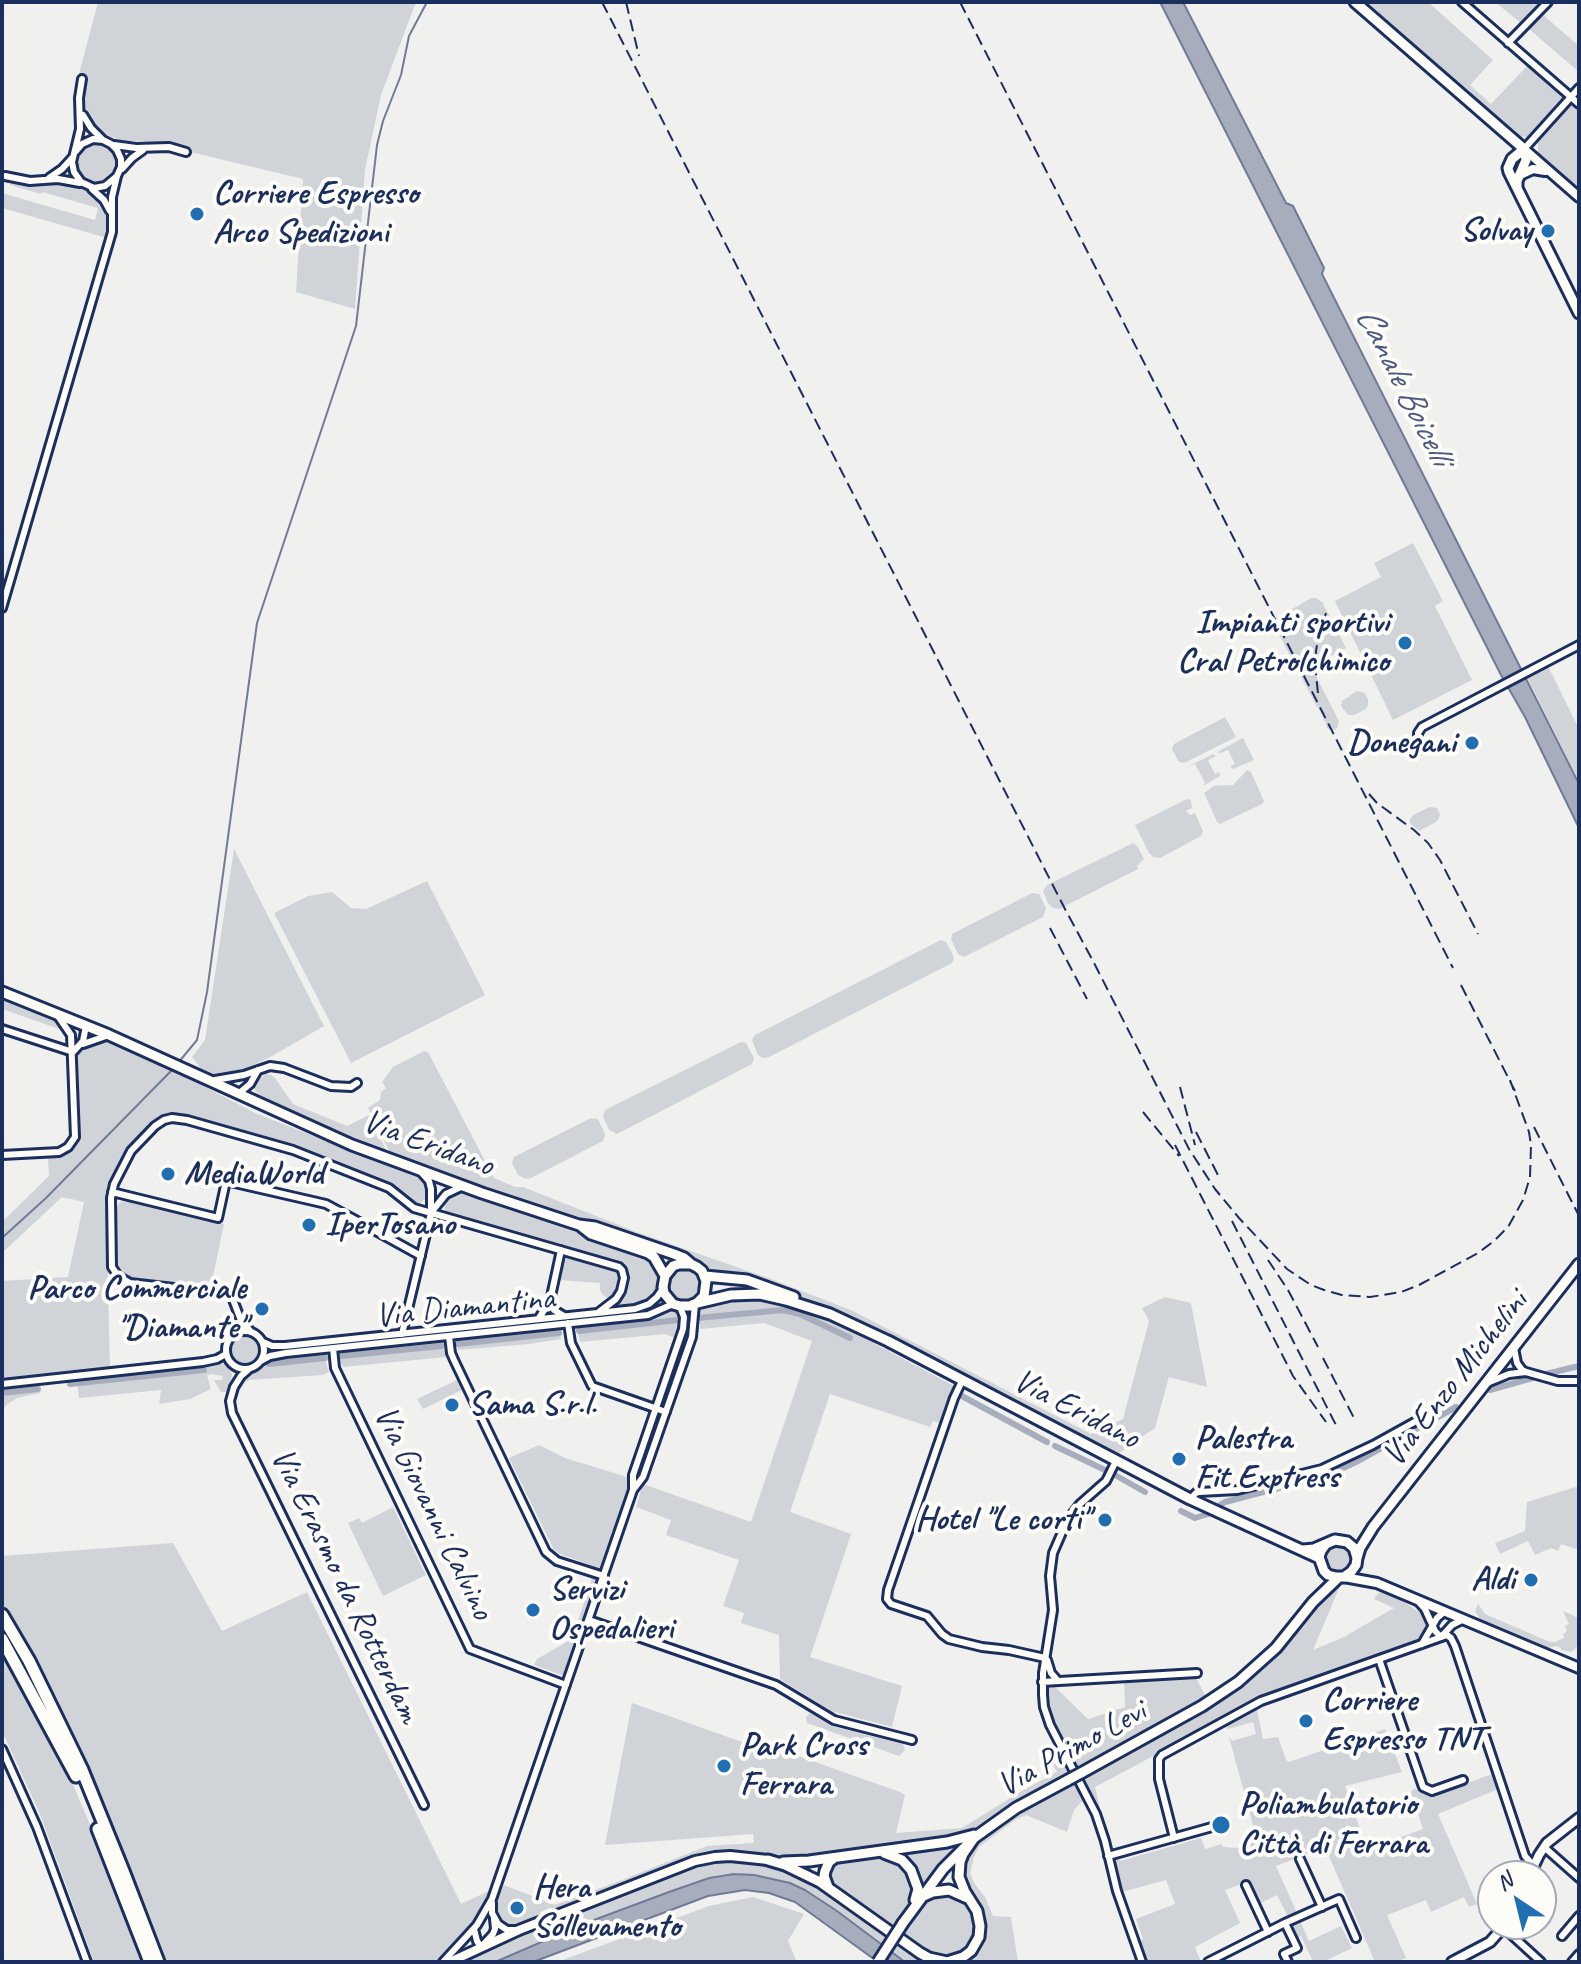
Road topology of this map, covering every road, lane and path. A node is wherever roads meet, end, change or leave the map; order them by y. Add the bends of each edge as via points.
1 (1355, 2) edge
2 (1462, 2) edge
3 (1548, 2) edge
4 (1508, 43) junction
5 (82, 79) dead end
6 (1579, 88) edge
7 (1571, 97) junction
8 (1579, 104) edge
9 (80, 109) junction
10 (1491, 121) junction
11 (103, 140) junction
12 (111, 144) junction
13 (148, 148) junction
14 (1524, 149) junction
15 (186, 152) dead end
16 (74, 154) junction
17 (1508, 168) junction
18 (1551, 173) junction
19 (118, 174) junction
20 (1520, 175) junction
21 (5, 176) dead end
22 (44, 181) junction
23 (86, 185) junction
24 (1517, 191) junction
25 (1579, 197) edge
26 (112, 215) junction
27 (1579, 313) edge
28 (2, 608) edge
29 (1579, 645) edge
30 (1418, 751) dead end
31 (2, 992) edge
32 (56, 1014) junction
33 (86, 1026) junction
34 (2, 1029) edge
35 (109, 1035) junction
36 (71, 1041) junction
37 (80, 1045) junction
38 (73, 1052) junction
39 (258, 1069) junction
40 (244, 1075) junction
41 (205, 1079) junction
42 (253, 1080) junction
43 (357, 1083) dead end
44 (238, 1094) junction
45 (262, 1105) junction
46 (2, 1155) edge
47 (420, 1171) junction
48 (463, 1186) junction
49 (112, 1192) junction
50 (431, 1213) junction
51 (579, 1225) junction
52 (561, 1250) junction
53 (421, 1256) junction
54 (691, 1264) junction
55 (1579, 1264) edge
56 (665, 1276) junction
57 (705, 1276) junction
58 (663, 1287) junction
59 (550, 1301) junction
60 (696, 1304) junction
61 (677, 1305) junction
62 (599, 1312) junction
63 (830, 1314) junction
64 (240, 1318) junction
65 (539, 1319) junction
66 (566, 1320) junction
67 (251, 1332) junction
68 (402, 1334) junction
69 (682, 1334) junction
70 (233, 1335) junction
71 (449, 1336) junction
72 (692, 1337) junction
73 (263, 1342) junction
74 (1514, 1347) junction
75 (333, 1348) junction
76 (226, 1354) junction
77 (261, 1361) junction
78 (233, 1366) junction
79 (249, 1369) junction
80 (1526, 1372) junction
81 (1579, 1381) edge
82 (961, 1383) junction
83 (2, 1384) edge
84 (1484, 1385) junction
85 (234, 1387) junction
86 (656, 1408) junction
87 (666, 1412) junction
88 (1429, 1414) dead end
89 (1115, 1465) junction
90 (633, 1490) junction
91 (1190, 1499) junction
92 (1373, 1527) junction
93 (1343, 1541) junction
94 (1326, 1544) junction
95 (1300, 1549) junction
96 (1357, 1560) junction
97 (1321, 1563) junction
98 (604, 1576) junction
99 (1342, 1577) junction
100 (1377, 1583) junction
101 (1417, 1600) junction
102 (1313, 1602) junction
103 (1445, 1611) junction
104 (2, 1615) edge
105 (589, 1620) junction
106 (1464, 1620) junction
107 (1433, 1626) junction
108 (1447, 1630) junction
109 (1441, 1637) junction
110 (2, 1639) edge
111 (1422, 1644) junction
112 (1045, 1657) junction
113 (1379, 1659) junction
114 (1579, 1668) edge
115 (1197, 1673) dead end
116 (1058, 1681) junction
117 (1042, 1682) junction
118 (566, 1685) junction
119 (912, 1740) dead end
120 (2, 1749) edge
121 (1463, 1780) dead end
122 (424, 1805) dead end
123 (1579, 1818) edge
124 (1212, 1827) dead end
125 (977, 1836) junction
126 (1174, 1838) junction
127 (1544, 1847) junction
128 (869, 1853) junction
129 (1108, 1856) junction
130 (837, 1857) junction
131 (1300, 1859) dead end
132 (768, 1860) junction
133 (1527, 1860) edge
134 (1538, 1860) edge
135 (809, 1861) junction
136 (1579, 1878) edge
137 (1246, 1885) dead end
138 (828, 1887) junction
139 (921, 1897) junction
140 (492, 1899) junction
141 (970, 1899) junction
142 (1322, 1907) junction
143 (910, 1912) junction
144 (1579, 1916) edge
145 (494, 1919) junction
146 (1285, 1923) junction
147 (473, 1929) junction
148 (519, 1930) junction
149 (1268, 1932) junction
150 (1562, 1936) dead end
151 (1356, 1938) dead end
152 (1492, 1940) edge
153 (1520, 1940) edge
154 (481, 1947) junction
155 (1579, 1954) edge
156 (87, 1962) edge
157 (150, 1962) edge
158 (158, 1962) edge
159 (443, 1962) edge
160 (450, 1962) edge
161 (878, 1962) edge
162 (1142, 1962) edge
163 (1208, 1962) edge
164 (1288, 1962) edge
165 (1452, 1962) edge
166 (1541, 1962) edge
167 (1572, 1962) edge

1 - 10 main road
2 - 4 street
3 - 4 street
4 - 7 street
5 - 9 street
6 - 7 street
7 - 8 street
7 - 14 street
9 - 11 street
9 - 16 street
10 - 14 main road
10 - 17 main road via 1511,151
11 - 12 street
11 - 16 street via 87,141
12 - 13 street
12 - 19 street via 121,163
13 - 15 street
13 - 19 street
14 - 17 main road
14 - 18 main road
14 - 20 main road
16 - 22 street
16 - 23 street via 74,172
17 - 24 main road
18 - 20 main road via 1533,169
18 - 25 main road
19 - 23 street via 105,186
19 - 26 street
20 - 24 main road
21 - 22 street
22 - 23 street
23 - 26 street
24 - 27 main road
26 - 28 street via 110,241
29 - 30 street via 1426,724 1418,732
31 - 32 main road, Via Eridano
32 - 33 main road, Via Eridano
32 - 36 street
33 - 35 main road, Via Eridano
33 - 36 street
33 - 37 street
34 - 38 street
35 - 37 street
35 - 41 main road, Via Eridano
36 - 38 street
37 - 38 street
38 - 46 street via 71,1143 54,1153
39 - 40 street, Via Eridano
39 - 42 street
39 - 43 street, Via Eridano via 284,1068 331,1086
40 - 41 street, Via Eridano
40 - 44 street
41 - 44 main road, Via Eridano
42 - 44 street
42 - 45 street
44 - 45 main road, Via Eridano
45 - 47 main road, Via Eridano
47 - 48 main road, Via Eridano
47 - 50 street via 431,1186
48 - 50 street via 446,1194
48 - 51 main road, Via Eridano
49 - 50 street via 135,1147 158,1124 178,1118 304,1154 389,1188 408,1205
49 - 53 street via 218,1218 226,1181 328,1205
49 - 64 street via 111,1260 118,1276 133,1284 227,1294
50 - 52 street
50 - 53 street
51 - 54 main road, Via Eridano
51 - 56 main road, Via Eridano via 648,1253
52 - 59 street
52 - 62 street via 622,1270 619,1295
53 - 68 street
54 - 56 main road via 673,1266
54 - 57 main road, Via Eridano
55 - 74 main road, Via Enzo Michelini
56 - 58 main road
57 - 60 main road via 706,1291
57 - 63 main road, Via Eridano via 752,1281
58 - 61 main road
58 - 62 street, Via Diamantina via 644,1307
59 - 65 street
59 - 66 street
60 - 61 main road, Via Eridano
60 - 63 main road, Via Eridano via 760,1294
60 - 72 street
61 - 66 street, Via Diamantina via 648,1315
61 - 69 street via 684,1320
62 - 66 street, Via Diamantina
63 - 82 main road, Via Eridano
64 - 67 street
64 - 70 street
65 - 66 street, Via Diamantina
65 - 68 street, Via Diamantina
66 - 71 street, Via Diamantina
66 - 86 street via 592,1386
67 - 70 street
67 - 73 street
68 - 73 street, Via Diamantina via 285,1346
69 - 72 street
69 - 86 street
70 - 76 street
71 - 75 street, Via Diamantina
71 - 98 street via 454,1360 546,1552 557,1561
72 - 87 street
73 - 77 street
74 - 80 street via 1517,1363
74 - 84 main road, Via Enzo Michelini
75 - 77 street, Via Diamantina
75 - 118 street, Via Giovanni Calvino via 335,1368 470,1649
76 - 78 street
76 - 83 street via 203,1362
77 - 79 street, Via Diamantina
78 - 79 street
78 - 85 street, Via Erasmo da Rotterdam
79 - 85 street
80 - 81 street
80 - 84 street
82 - 89 main road, Via Eridano
82 - 112 street via 886,1597 927,1616 949,1639
84 - 92 main road, Via Enzo Michelini
85 - 122 street, Via Erasmo da Rotterdam via 232,1413
86 - 87 street
86 - 90 street via 633,1475
87 - 90 street via 643,1477
88 - 91 street via 1322,1469 1237,1490 1199,1492
89 - 91 main road, Via Eridano
89 - 112 street via 1070,1517 1053,1553 1053,1610
90 - 98 street
91 - 95 main road, Via Eridano
92 - 93 main road, Via Enzo Michelini
92 - 96 main road, Via Enzo Michelini
93 - 94 main road
93 - 96 main road, Via Eridano via 1354,1548
94 - 95 main road
94 - 97 main road
95 - 97 main road, Via Eridano
96 - 99 main road
96 - 100 main road, Via Eridano
97 - 99 main road, Via Eridano via 1328,1575
97 - 102 main road, Via Primo Levi via 1321,1583
98 - 105 street
99 - 100 main road, Via Eridano
99 - 102 main road, Via Primo Levi
100 - 101 main road, Via Eridano
101 - 103 main road, Via Eridano
101 - 107 street
102 - 125 main road, Via Primo Levi, bridge via 1276,1648 1238,1682 1016,1808
103 - 106 main road, Via Eridano
103 - 107 street
103 - 108 street
104 - 158 highway via 82,1770
105 - 118 street
105 - 119 street via 776,1685 834,1720
106 - 108 street
106 - 114 main road, Via Eridano
107 - 109 street
107 - 111 street
108 - 109 street
109 - 111 street
109 - 133 street via 1449,1636 1455,1646
110 - 157 highway via 75,1773
111 - 113 street
112 - 116 street
112 - 117 street
113 - 121 street via 1423,1787 1432,1791
113 - 126 street via 1254,1705 1162,1755 1159,1777
115 - 116 street
116 - 117 street
117 - 129 street via 1046,1716 1091,1803
118 - 140 street
120 - 156 street
123 - 127 main road
124 - 126 street
125 - 128 main road
125 - 139 main road, Via Primo Levi
125 - 141 main road via 959,1870
126 - 129 street
127 - 134 main road
127 - 136 street
128 - 130 main road
128 - 143 main road via 896,1856 911,1870 918,1889
129 - 162 street
130 - 135 main road
130 - 138 main road via 825,1871
131 - 142 street
132 - 135 main road
132 - 138 main road
132 - 148 main road via 730,1856 695,1861
135 - 138 main road
137 - 149 street
138 - 141 main road via 920,1953 947,1962 971,1951 979,1937 979,1918
139 - 141 main road via 949,1890
139 - 143 main road, Via Primo Levi
140 - 145 street
140 - 147 street
142 - 146 street
142 - 151 street via 1339,1899
143 - 161 main road, Via Primo Levi, bridge
144 - 150 street
145 - 148 street via 507,1930
145 - 154 street via 493,1934
146 - 149 street
146 - 164 street via 1297,1948 1284,1954
147 - 154 street
147 - 159 street
148 - 154 main road
149 - 163 street
152 - 165 main road
153 - 166 street
154 - 160 main road
155 - 167 street

